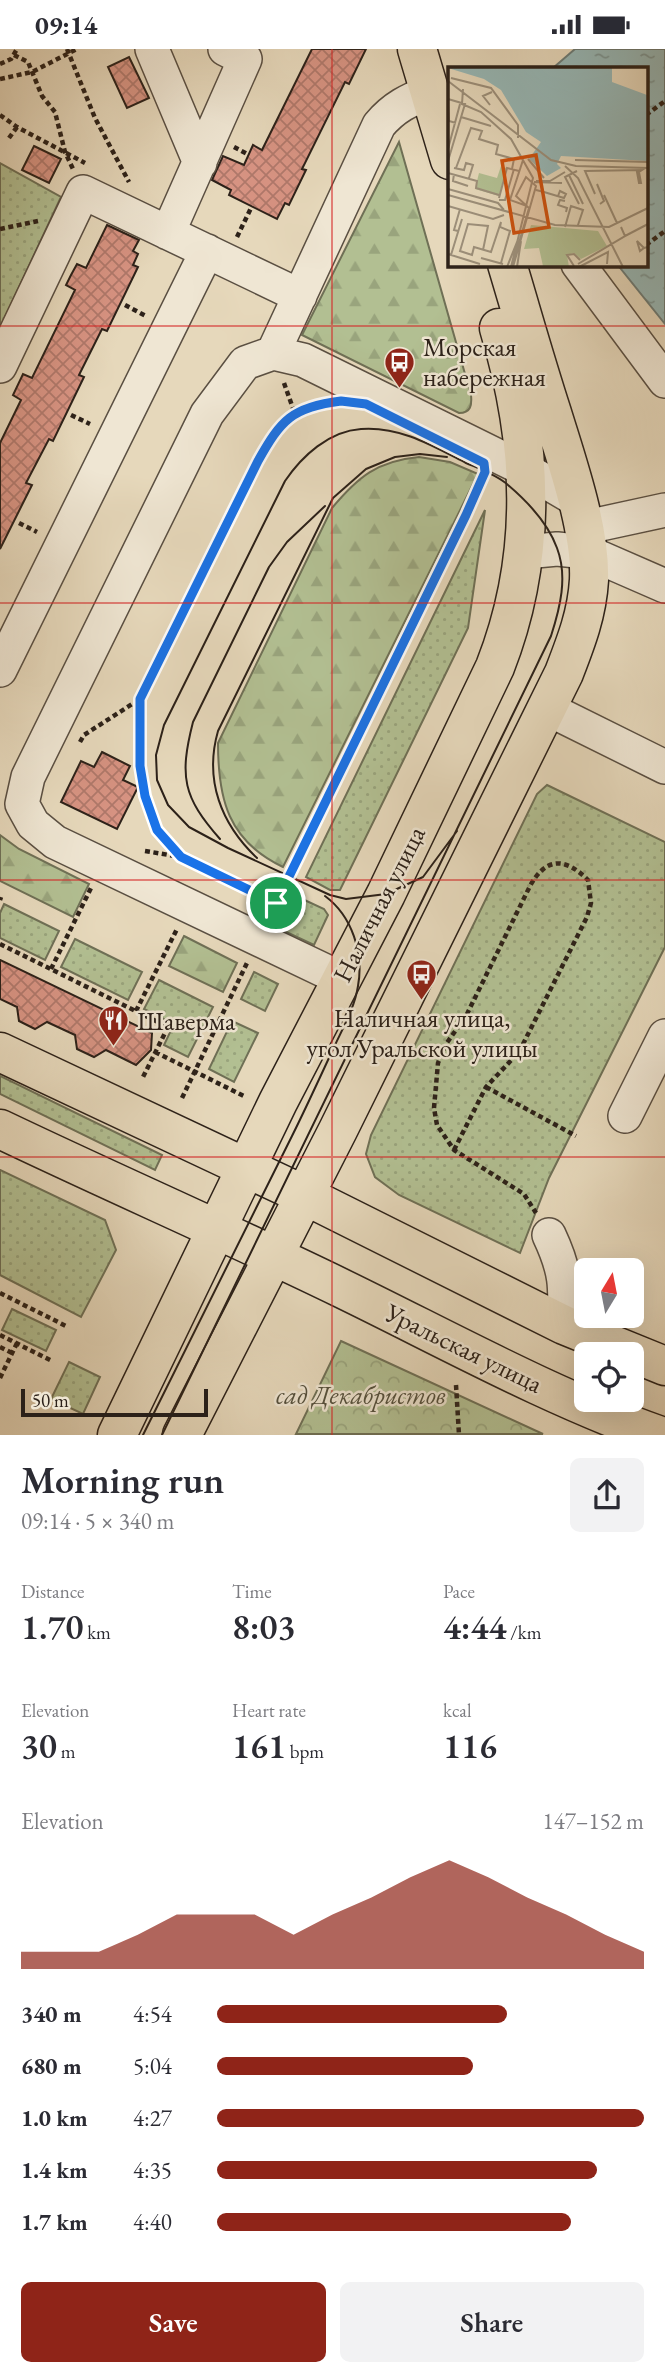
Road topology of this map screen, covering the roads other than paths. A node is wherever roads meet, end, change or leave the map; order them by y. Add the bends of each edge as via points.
1 (152, 49) edge
2 (226, 49) edge
3 (417, 49) edge
4 (444, 49) edge
5 (440, 80) edge
6 (448, 144) edge
7 (200, 163) junction
8 (168, 233) junction
9 (207, 251) junction
10 (482, 266) edge
11 (509, 266) edge
12 (579, 266) edge
13 (300, 296) junction
14 (273, 352) junction
15 (0, 366) edge
16 (665, 381) edge
17 (526, 470) junction
18 (665, 510) edge
19 (582, 527) junction
20 (524, 552) junction
21 (665, 586) edge
22 (0, 670) edge
23 (546, 708) junction
24 (665, 767) edge
25 (342, 979) junction
26 (665, 1036) edge
27 (0, 1052) edge
28 (625, 1116) dead end
29 (0, 1129) edge
30 (246, 1168) junction
31 (304, 1195) junction
32 (217, 1228) junction
33 (549, 1234) dead end
34 (273, 1255) junction
35 (564, 1325) junction
36 (665, 1366) edge
37 (117, 1434) edge
38 (182, 1434) edge
39 (658, 1434) edge

1 - 7 street
2 - 7 street via 245,59
3 - 5 main road
4 - 5 main road
5 - 6 main road
5 - 13 street via 391,111 379,125
7 - 8 street
8 - 9 street
8 - 15 street via 86,178
9 - 13 street
9 - 22 street
10 - 17 main road via 521,414
11 - 19 main road
12 - 16 street
13 - 14 street
14 - 17 street via 303,360
14 - 25 street via 245,363 207,414 28,777 22,804 33,824 55,842
17 - 19 street
17 - 20 main road, Наличная улица
18 - 19 street
19 - 20 street via 557,549
19 - 21 street
19 - 23 main road via 589,577 587,601 580,634
20 - 25 main road, Наличная улица via 509,632 495,667
23 - 24 street
23 - 31 main road
25 - 30 main road, Наличная улица
26 - 28 street
27 - 30 main road
29 - 32 main road, Уральская улица
30 - 31 main road
30 - 32 main road, Наличная улица
31 - 34 main road
31 - 35 main road
32 - 34 main road, Уральская улица
32 - 37 main road, Наличная улица
33 - 35 street via 566,1282
34 - 38 main road
34 - 39 main road, Уральская улица via 501,1367
35 - 36 main road

